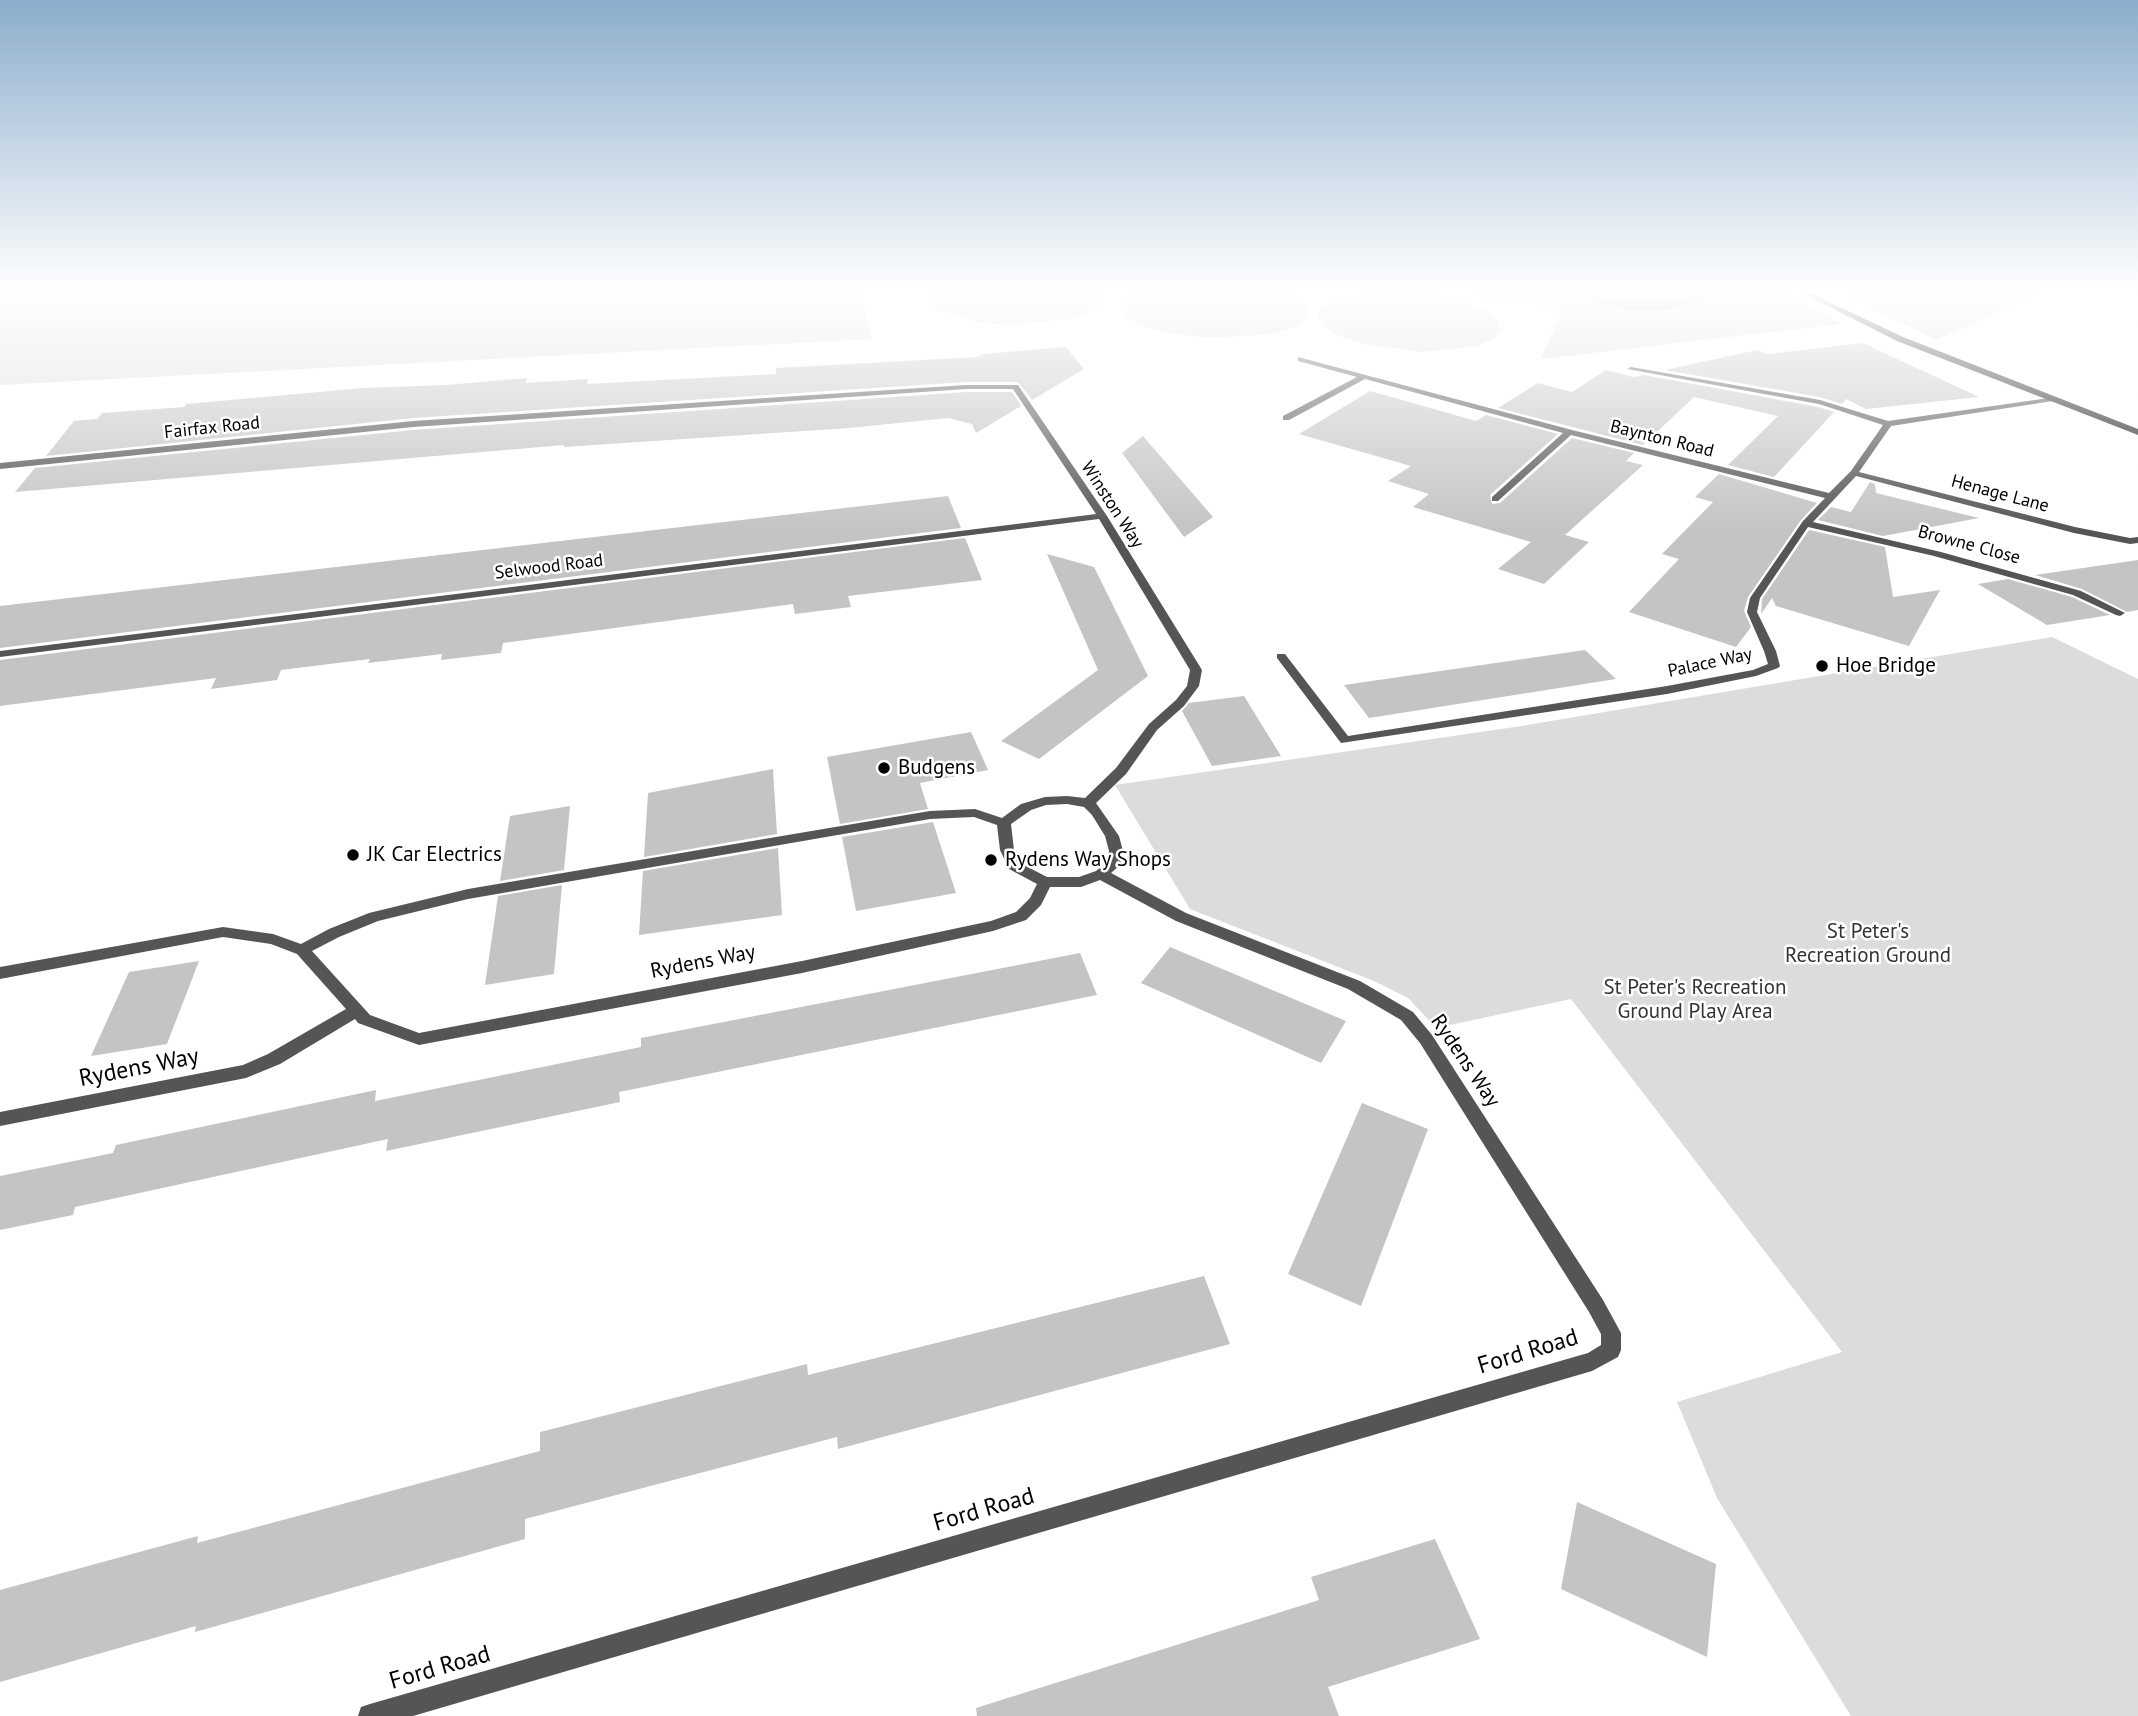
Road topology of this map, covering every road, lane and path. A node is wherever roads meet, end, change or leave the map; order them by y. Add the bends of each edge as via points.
1 (1339, 370) edge
2 (1637, 370) edge
3 (1979, 370) edge
4 (1362, 377) junction
5 (1015, 387) joint
6 (2053, 399) junction
7 (1286, 418) dead end
8 (1888, 424) junction
9 (1569, 432) junction
10 (2138, 432) edge
11 (0, 466) edge
12 (1854, 474) junction
13 (1833, 497) junction
14 (1495, 499) dead end
15 (1102, 516) junction
16 (1806, 523) junction
17 (2138, 540) edge
18 (2120, 613) dead end
19 (0, 654) edge
20 (1281, 656) dead end
21 (1088, 803) junction
22 (1004, 823) junction
23 (1101, 874) junction
24 (1045, 882) junction
25 (302, 950) junction
26 (0, 973) edge
27 (357, 1010) junction
28 (0, 1119) edge
29 (1611, 1350) joint
30 (370, 1716) edge

1 - 4 street, Baynton Road
2 - 8 street via 1820,402
3 - 6 main road
4 - 7 street
4 - 9 street, Baynton Road
5 - 11 street, Fairfax Road via 413,424
5 - 15 street, Winston Way
6 - 8 street
6 - 10 main road
8 - 12 street, Palace Way
9 - 13 street, Baynton Road
9 - 14 street
12 - 13 street, Palace Way
12 - 17 street, Henage Lane via 2074,530
13 - 16 street, Palace Way
15 - 19 street, Selwood Road
15 - 21 street, Winston Way via 1195,670 1192,686 1180,703 1153,727 1121,771
16 - 18 street, Browne Close via 2077,593
16 - 20 street, Palace Way via 1755,598 1752,612 1774,666 1756,673 1345,740
21 - 22 street via 1045,801 1026,807
21 - 23 street via 1112,836 1116,851 1114,864
22 - 24 street via 1014,866
22 - 25 street via 975,813 930,815 482,892 374,917
23 - 24 street via 1081,882
23 - 29 street, Rydens Way via 1181,917 1354,985 1407,1016 1596,1306 1611,1333
24 - 27 street, Rydens Way via 1036,901 1021,916 993,926 419,1039 364,1019
25 - 26 street, Rydens Way via 272,939 223,932
25 - 27 street, Rydens Way
27 - 28 street, Rydens Way via 246,1071
29 - 30 street, Ford Road via 1592,1362

